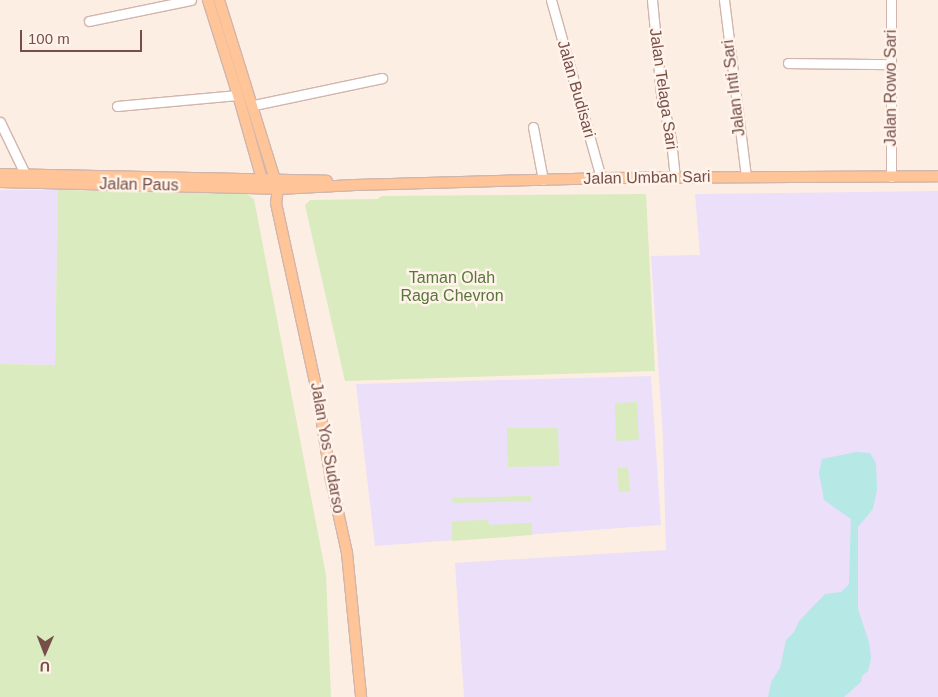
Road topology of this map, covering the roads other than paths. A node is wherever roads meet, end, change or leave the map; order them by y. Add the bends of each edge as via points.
1 (191, 0) edge
2 (208, 0) edge
3 (219, 0) edge
4 (551, 0) edge
5 (652, 0) edge
6 (724, 0) edge
7 (891, 0) edge
8 (89, 20) dead end
9 (788, 63) dead end
10 (891, 64) junction
11 (382, 78) dead end
12 (238, 95) junction
13 (254, 105) junction
14 (117, 106) dead end
15 (0, 122) edge
16 (533, 127) dead end
17 (0, 174) edge
18 (25, 174) junction
19 (746, 176) junction
20 (938, 176) edge
21 (675, 177) junction
22 (891, 177) junction
23 (601, 178) junction
24 (543, 180) junction
25 (0, 182) edge
26 (264, 184) junction
27 (277, 184) junction
28 (276, 202) junction
29 (361, 697) edge

1 - 8 street
2 - 12 main road, Jalan Yos Sudarso
3 - 13 main road, Jalan Yos Sudarso
4 - 23 street, Jalan Budisari
5 - 21 street, Jalan Telaga Sari via 661,94
6 - 19 street, Jalan Inti Sari
7 - 10 street, Jalan Rowo Sari
9 - 10 street
10 - 22 street, Jalan Rowo Sari
11 - 13 street
12 - 14 street
12 - 26 main road, Jalan Yos Sudarso
13 - 27 main road, Jalan Yos Sudarso
15 - 18 street
16 - 24 street
17 - 18 main road, Jalan Paus
18 - 26 main road, Jalan Paus
19 - 21 main road, Jalan Umban Sari
19 - 22 main road, Jalan Umban Sari
20 - 22 main road, Jalan Umban Sari
21 - 23 main road, Jalan Umban Sari
23 - 24 main road, Jalan Umban Sari
24 - 27 main road, Jalan Umban Sari
25 - 26 main road, Jalan Paus
26 - 27 main road, Jalan Paus
26 - 28 main road, Jalan Yos Sudarso
27 - 28 main road, Jalan Yos Sudarso
28 - 29 main road, Jalan Yos Sudarso via 347,552

